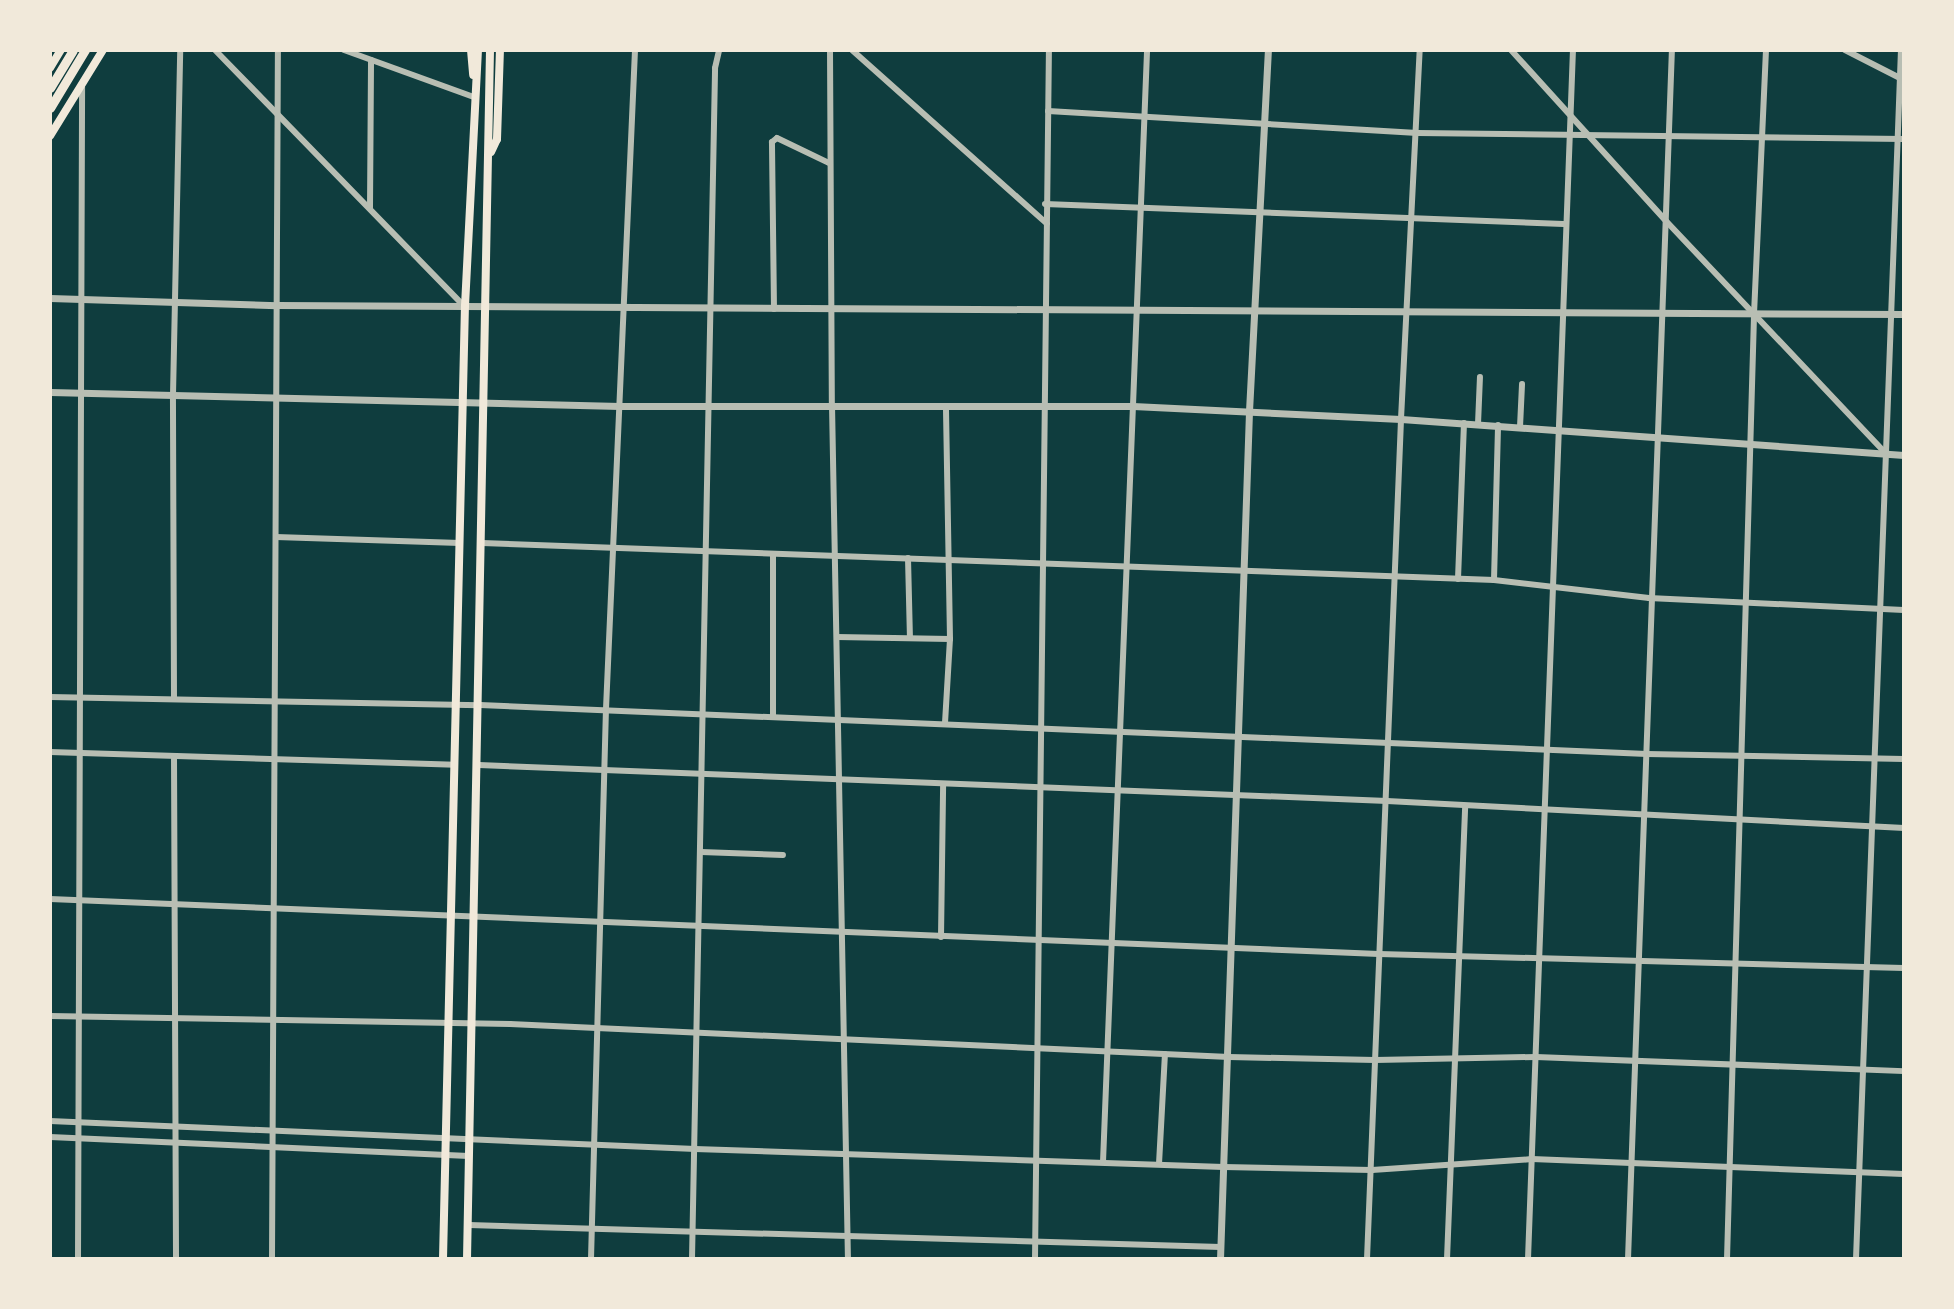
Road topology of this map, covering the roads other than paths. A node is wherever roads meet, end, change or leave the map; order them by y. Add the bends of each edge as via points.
1 (61, 50) edge
2 (73, 50) edge
3 (85, 50) edge
4 (103, 50) edge
5 (180, 50) edge
6 (215, 50) edge
7 (278, 50) edge
8 (344, 50) edge
9 (471, 50) edge
10 (478, 50) edge
11 (490, 50) edge
12 (500, 50) edge
13 (635, 50) edge
14 (719, 50) edge
15 (830, 50) edge
16 (852, 50) edge
17 (1049, 50) edge
18 (1147, 50) edge
19 (1268, 50) edge
20 (1420, 50) edge
21 (1511, 50) edge
22 (1573, 50) edge
23 (1672, 50) edge
24 (1766, 50) edge
25 (1845, 50) edge
26 (1901, 50) edge
27 (371, 60) junction
28 (50, 68) edge
29 (1902, 79) edge
30 (474, 83) junction
31 (82, 84) junction
32 (50, 88) edge
33 (474, 97) junction
34 (50, 108) edge
35 (1048, 111) junction
36 (278, 113) junction
37 (1571, 114) junction
38 (1144, 118) junction
39 (1265, 125) junction
40 (1417, 133) junction
41 (50, 136) edge
42 (1571, 137) junction
43 (1591, 138) junction
44 (1669, 138) junction
45 (1764, 139) junction
46 (1901, 139) edge
47 (491, 153) junction
48 (829, 163) junction
49 (1045, 204) junction
50 (370, 209) junction
51 (1141, 209) junction
52 (1261, 212) junction
53 (1414, 220) junction
54 (1666, 221) junction
55 (1047, 224) junction
56 (1564, 224) junction
57 (50, 298) edge
58 (81, 298) junction
59 (174, 300) junction
60 (277, 305) junction
61 (465, 306) junction
62 (486, 306) junction
63 (626, 308) junction
64 (712, 308) junction
65 (774, 309) junction
66 (832, 309) junction
67 (1046, 311) junction
68 (1137, 312) junction
69 (1256, 312) junction
70 (1562, 313) junction
71 (1407, 314) junction
72 (1664, 314) junction
73 (1754, 314) junction
74 (1890, 314) junction
75 (1904, 314) edge
76 (1480, 377) dead end
77 (1522, 384) dead end
78 (50, 392) edge
79 (81, 393) junction
80 (173, 395) junction
81 (276, 398) junction
82 (464, 403) junction
83 (484, 404) junction
84 (832, 405) junction
85 (620, 406) junction
86 (708, 406) junction
87 (1133, 406) junction
88 (946, 407) junction
89 (1043, 407) junction
90 (1249, 411) junction
91 (1401, 419) junction
92 (1464, 423) junction
93 (1478, 424) junction
94 (1498, 425) junction
95 (1520, 427) junction
96 (1558, 429) junction
97 (1657, 438) junction
98 (1751, 443) junction
99 (1886, 454) junction
100 (1904, 455) edge
101 (276, 537) junction
102 (461, 543) junction
103 (482, 543) junction
104 (613, 546) junction
105 (706, 551) junction
106 (773, 554) junction
107 (835, 557) junction
108 (908, 558) junction
109 (949, 559) junction
110 (1043, 563) junction
111 (1127, 567) junction
112 (1244, 571) junction
113 (1395, 577) junction
114 (1458, 579) junction
115 (1494, 580) junction
116 (1554, 586) junction
117 (1649, 598) junction
118 (1747, 601) junction
119 (1880, 609) junction
120 (1904, 610) edge
121 (837, 637) junction
122 (910, 638) junction
123 (950, 639) junction
124 (50, 697) edge
125 (80, 698) junction
126 (174, 698) junction
127 (275, 699) junction
128 (457, 704) junction
129 (480, 705) junction
130 (606, 709) junction
131 (703, 713) junction
132 (773, 716) junction
133 (839, 719) junction
134 (945, 723) junction
135 (1041, 727) junction
136 (1120, 729) junction
137 (1239, 736) junction
138 (1388, 741) junction
139 (1549, 750) junction
140 (50, 752) edge
141 (80, 753) junction
142 (1647, 754) junction
143 (174, 756) junction
144 (1742, 756) junction
145 (1875, 758) junction
146 (275, 759) junction
147 (1904, 759) edge
148 (455, 765) junction
149 (479, 765) junction
150 (604, 771) junction
151 (702, 774) junction
152 (840, 780) junction
153 (943, 785) junction
154 (1040, 788) junction
155 (1118, 790) junction
156 (1238, 795) junction
157 (1387, 801) junction
158 (1465, 807) junction
159 (1547, 811) junction
160 (1644, 816) junction
161 (1738, 820) junction
162 (1874, 826) junction
163 (1904, 828) edge
164 (701, 852) junction
165 (783, 855) dead end
166 (50, 899) edge
167 (79, 900) junction
168 (175, 904) junction
169 (274, 908) junction
170 (451, 916) junction
171 (476, 916) junction
172 (600, 922) junction
173 (699, 926) junction
174 (842, 932) junction
175 (941, 937) junction
176 (1038, 939) junction
177 (1112, 943) junction
178 (1233, 948) junction
179 (1379, 954) junction
180 (1457, 957) junction
181 (1540, 958) junction
182 (1640, 960) junction
183 (1737, 963) junction
184 (1868, 967) junction
185 (1904, 968) edge
186 (50, 1016) edge
187 (79, 1017) junction
188 (175, 1019) junction
189 (273, 1020) junction
190 (448, 1023) junction
191 (474, 1023) junction
192 (596, 1028) junction
193 (697, 1033) junction
194 (844, 1039) junction
195 (1037, 1048) junction
196 (1107, 1052) junction
197 (1165, 1054) junction
198 (1229, 1057) junction
199 (1454, 1057) junction
200 (1536, 1057) junction
201 (1375, 1060) junction
202 (1636, 1060) junction
203 (1734, 1064) junction
204 (1864, 1070) junction
205 (1904, 1071) edge
206 (50, 1121) edge
207 (79, 1122) junction
208 (176, 1127) junction
209 (273, 1131) junction
210 (50, 1137) edge
211 (79, 1138) junction
212 (445, 1138) junction
213 (470, 1140) junction
214 (176, 1143) junction
215 (595, 1145) junction
216 (272, 1147) junction
217 (695, 1149) junction
218 (846, 1154) junction
219 (445, 1155) junction
220 (469, 1156) junction
221 (1036, 1159) junction
222 (1532, 1159) junction
223 (1103, 1162) junction
224 (1631, 1163) junction
225 (1159, 1164) junction
226 (1452, 1164) junction
227 (1224, 1167) junction
228 (1730, 1167) junction
229 (1372, 1170) junction
230 (1860, 1172) junction
231 (1904, 1174) edge
232 (469, 1225) junction
233 (592, 1229) junction
234 (693, 1231) junction
235 (848, 1236) junction
236 (1036, 1241) junction
237 (1221, 1247) junction
238 (78, 1259) edge
239 (176, 1259) edge
240 (272, 1259) edge
241 (443, 1259) edge
242 (467, 1259) edge
243 (591, 1259) edge
244 (692, 1259) edge
245 (848, 1259) edge
246 (1035, 1259) edge
247 (1220, 1259) edge
248 (1367, 1259) edge
249 (1447, 1259) edge
250 (1528, 1259) edge
251 (1628, 1259) edge
252 (1727, 1259) edge
253 (1856, 1259) edge

1 - 28 main road
2 - 32 main road
3 - 34 main road
4 - 31 main road
5 - 59 street
6 - 36 street
7 - 36 street
8 - 27 street
9 - 30 main road
10 - 30 main road
11 - 47 main road
12 - 47 main road via 497,139
13 - 63 street
14 - 64 street
15 - 48 street
16 - 55 street
17 - 35 street
18 - 38 street
19 - 39 street
20 - 40 street
21 - 37 street
22 - 37 street
23 - 44 street
24 - 45 street
25 - 29 street
26 - 29 street
27 - 33 street
27 - 50 street
29 - 46 street
30 - 33 main road
31 - 41 main road
31 - 58 street
33 - 61 main road
35 - 38 street
35 - 49 street
36 - 50 street
36 - 60 street
37 - 42 street
37 - 43 street
38 - 39 street
38 - 51 street
39 - 40 street
39 - 52 street
40 - 42 street
40 - 53 street
42 - 43 street
42 - 56 street
43 - 44 street
43 - 54 street
44 - 45 street
44 - 54 street
45 - 46 street
45 - 73 street
46 - 74 street
47 - 62 main road
48 - 65 street via 777,138 772,142
48 - 66 street
49 - 51 street
49 - 55 street
50 - 61 street
51 - 52 street
51 - 68 street
52 - 53 street
52 - 69 street
53 - 56 street
53 - 71 street
54 - 72 street
54 - 73 street
55 - 67 street
56 - 70 street
57 - 58 street
58 - 59 street
58 - 79 street
59 - 60 street
59 - 80 street
60 - 61 street
60 - 81 street
61 - 62 street
61 - 82 main road
62 - 63 street
62 - 83 main road
63 - 64 street
63 - 85 street
64 - 65 street
64 - 86 street
65 - 66 street
66 - 67 street
66 - 84 street
67 - 68 street
67 - 89 street
68 - 69 street
68 - 87 street
69 - 71 street
69 - 90 street
70 - 71 street
70 - 72 street
70 - 96 street
71 - 91 street
72 - 73 street
72 - 97 street
73 - 74 street
73 - 98 street
73 - 99 street
74 - 75 street
74 - 99 street
76 - 93 street
77 - 95 street
78 - 79 street
79 - 80 street
79 - 125 street
80 - 81 street
80 - 126 street
81 - 82 street
81 - 101 street
82 - 83 street
82 - 102 main road
83 - 85 street
83 - 103 main road
84 - 86 street
84 - 88 street
84 - 107 street
85 - 86 street
85 - 104 street
86 - 105 street
87 - 89 street
87 - 90 street
87 - 111 street
88 - 89 street
88 - 109 street
89 - 110 street
90 - 91 street
90 - 112 street
91 - 92 street
91 - 113 street
92 - 93 street
92 - 114 street
93 - 94 street
94 - 95 street
94 - 115 street
95 - 96 street
96 - 97 street
96 - 116 street
97 - 98 street
97 - 117 street
98 - 99 street
98 - 118 street
99 - 100 street
99 - 119 street
101 - 102 street
101 - 127 street
102 - 128 main road
103 - 104 street
103 - 129 main road
104 - 105 street
104 - 130 street
105 - 106 street
105 - 131 street
106 - 107 street
106 - 132 street
107 - 108 street
107 - 121 street
108 - 109 street
108 - 122 street
109 - 110 street
109 - 123 street
110 - 111 street
110 - 135 street
111 - 112 street
111 - 136 street
112 - 113 street
112 - 137 street
113 - 114 street
113 - 138 street
114 - 115 street
115 - 116 street
116 - 117 street
116 - 139 street
117 - 118 street
117 - 142 street
118 - 119 street
118 - 144 street
119 - 120 street
119 - 145 street
121 - 122 street
121 - 133 street
122 - 123 street
123 - 134 street
124 - 125 street
125 - 126 street
125 - 141 street
126 - 127 street
127 - 128 street
127 - 146 street
128 - 129 street
128 - 148 main road
129 - 130 street
129 - 149 main road
130 - 131 street
130 - 150 street
131 - 132 street
131 - 151 street
132 - 133 street
133 - 134 street
133 - 152 street
134 - 135 street
135 - 136 street
135 - 154 street
136 - 137 street
136 - 155 street
137 - 138 street
137 - 156 street
138 - 139 street
138 - 157 street
139 - 142 street
139 - 159 street
140 - 141 street
141 - 143 street
141 - 167 street
142 - 144 street
142 - 160 street
143 - 146 street
143 - 168 street
144 - 145 street
144 - 161 street
145 - 147 street
145 - 162 street
146 - 148 street
146 - 169 street
148 - 170 main road
149 - 150 street
149 - 171 main road
150 - 151 street
150 - 172 street
151 - 152 street
151 - 164 street
152 - 153 street
152 - 174 street
153 - 154 street
153 - 175 street
154 - 155 street
154 - 176 street
155 - 156 street
155 - 177 street
156 - 157 street
156 - 178 street
157 - 158 street
157 - 179 street
158 - 159 street
158 - 180 street
159 - 160 street
159 - 181 street
160 - 161 street
160 - 182 street
161 - 162 street
161 - 183 street
162 - 163 street
162 - 184 street
164 - 165 street
164 - 173 street
166 - 167 street
167 - 168 street
167 - 187 street
168 - 169 street
168 - 188 street
169 - 170 street
169 - 189 street
170 - 171 street
170 - 190 main road
171 - 172 street
171 - 191 main road
172 - 173 street
172 - 192 street
173 - 174 street
173 - 193 street
174 - 175 street
174 - 194 street
175 - 176 street
176 - 177 street
176 - 195 street
177 - 178 street
177 - 196 street
178 - 179 street
178 - 198 street
179 - 180 street
179 - 201 street
180 - 181 street
180 - 199 street
181 - 182 street
181 - 200 street
182 - 183 street
182 - 202 street
183 - 184 street
183 - 203 street
184 - 185 street
184 - 204 street
186 - 187 street
187 - 188 street
187 - 207 street
188 - 189 street
188 - 208 street
189 - 190 street
189 - 209 street
190 - 191 street
190 - 212 main road
191 - 192 street
191 - 213 main road
192 - 193 street
192 - 215 street
193 - 194 street
193 - 217 street
194 - 195 street
194 - 218 street
195 - 196 street
195 - 221 street
196 - 197 street
196 - 223 street
197 - 198 street
197 - 225 street
198 - 201 street
198 - 227 street
199 - 200 street
199 - 201 street
199 - 226 street
200 - 202 street
200 - 222 street
201 - 229 street
202 - 203 street
202 - 224 street
203 - 204 street
203 - 228 street
204 - 205 street
204 - 230 street
206 - 207 street
207 - 208 street
207 - 211 street
208 - 209 street
208 - 214 street
209 - 212 street
209 - 216 street
210 - 211 street
211 - 214 street
211 - 238 street
212 - 213 street
212 - 219 main road
213 - 215 street
213 - 220 main road
214 - 216 street
214 - 239 street
215 - 217 street
215 - 233 street
216 - 219 street
216 - 240 street
217 - 218 street
217 - 234 street
218 - 221 street
218 - 235 street
219 - 220 street
219 - 241 main road
220 - 232 main road
221 - 223 street
221 - 236 street
222 - 224 street
222 - 226 street
222 - 250 street
223 - 225 street
224 - 228 street
224 - 251 street
225 - 227 street
226 - 229 street
226 - 249 street
227 - 229 street
227 - 237 street
228 - 230 street
228 - 252 street
229 - 248 street
230 - 231 street
230 - 253 street
232 - 233 street
232 - 242 main road
233 - 234 street
233 - 243 street
234 - 235 street
234 - 244 street
235 - 236 street
235 - 245 street
236 - 237 street
236 - 246 street
237 - 247 street

